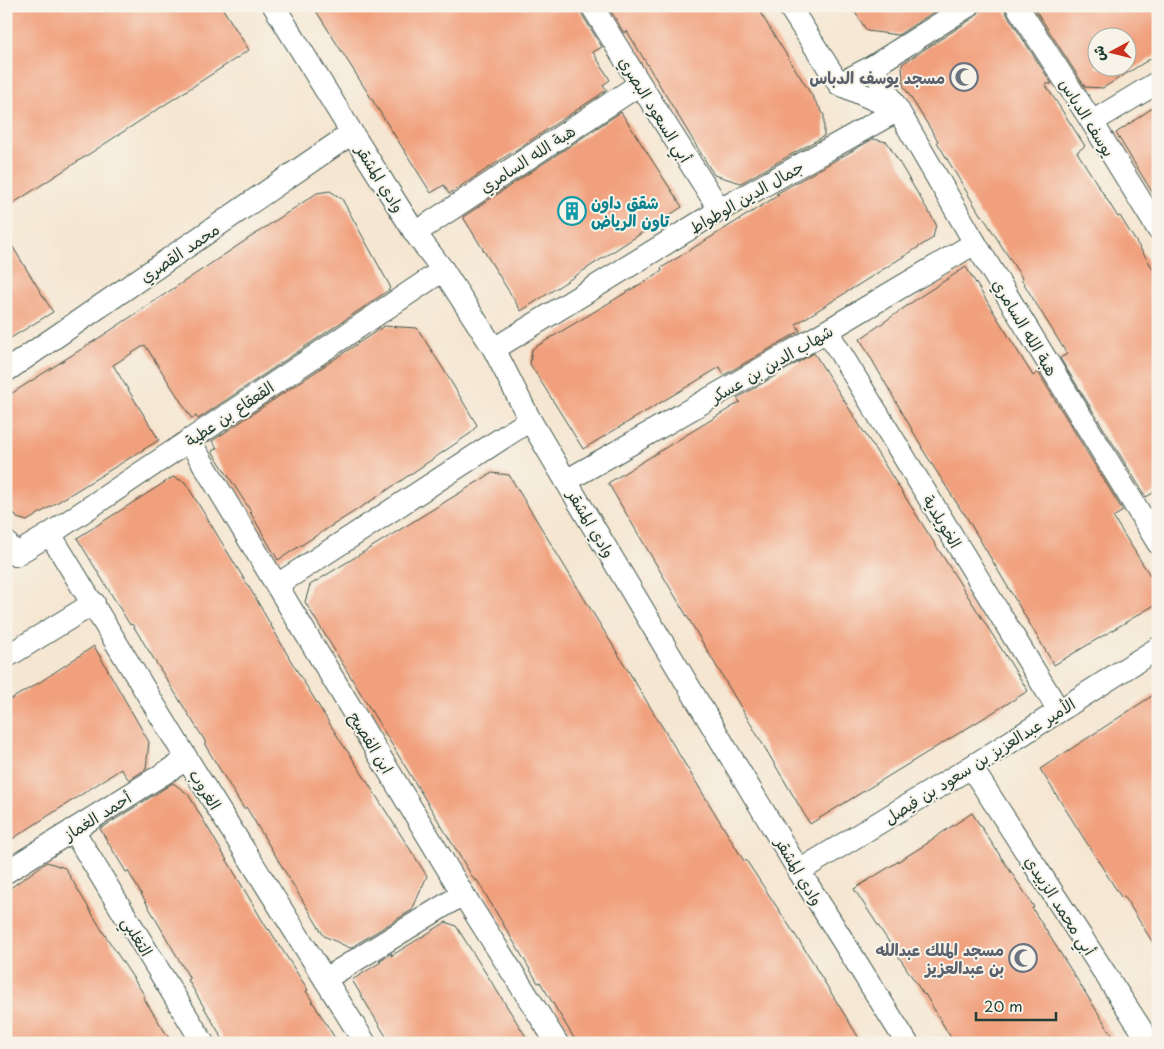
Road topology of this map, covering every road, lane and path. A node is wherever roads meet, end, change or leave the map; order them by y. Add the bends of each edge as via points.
1 (274, 6) edge
2 (592, 6) edge
3 (790, 6) edge
4 (968, 6) edge
5 (1017, 6) edge
6 (872, 67) junction
7 (1158, 82) edge
8 (640, 84) junction
9 (839, 84) junction
10 (898, 110) junction
11 (1092, 122) junction
12 (352, 133) junction
13 (720, 210) junction
14 (1158, 229) edge
15 (415, 232) junction
16 (975, 244) junction
17 (443, 270) junction
18 (827, 331) junction
19 (494, 349) junction
20 (6, 371) edge
21 (530, 420) junction
22 (189, 440) junction
23 (566, 481) junction
24 (50, 534) junction
25 (1158, 543) edge
26 (10, 549) edge
27 (277, 585) junction
28 (94, 603) junction
29 (1158, 648) edge
30 (6, 657) edge
31 (1059, 711) junction
32 (187, 759) junction
33 (971, 767) junction
34 (73, 830) junction
35 (799, 871) junction
36 (6, 872) edge
37 (462, 894) junction
38 (325, 979) junction
39 (203, 1043) edge
40 (365, 1043) edge
41 (557, 1043) edge
42 (907, 1043) edge
43 (1150, 1043) edge

1 - 12 street, وادي المشقر
2 - 8 street, أبي السعود البصري
3 - 9 street
4 - 6 street
5 - 11 street, يوسف الدباس
6 - 9 street
6 - 10 street, هبة الله السامري
7 - 11 street
8 - 13 street, أبي السعود البصري
8 - 15 street, هبة الله السامري
9 - 10 street
10 - 13 street, جمال الدين الوطواط
10 - 16 street, هبة الله السامري
11 - 14 street, يوسف الدباس
12 - 15 street, وادي المشقر
12 - 20 street, محمد القصري
13 - 19 street, جمال الدين الوطواط
15 - 17 street, وادي المشقر
16 - 18 street, شهاب الدين بن عسكر
16 - 25 street, هبة الله السامري
17 - 19 street, وادي المشقر
17 - 22 street, القعقاع بن عطية
18 - 23 street, شهاب الدين بن عسكر
18 - 31 street, الخويلدية
19 - 21 street, وادي المشقر
21 - 23 street, وادي المشقر
21 - 27 street
22 - 24 street, القعقاع بن عطية
22 - 27 street, ابن الفصيح
23 - 35 street, وادي المشقر
24 - 26 street, القعقاع بن عطية
24 - 28 street, الغروب
27 - 37 street, ابن الفصيح
28 - 30 street
28 - 32 street, الغروب
29 - 31 street, الأمير عبدالعزيز بن سعود بن فيصل
31 - 33 street, الأمير عبدالعزيز بن سعود بن فيصل
32 - 34 street, أحمد الغماز
32 - 38 street, الغروب
33 - 35 street, الأمير عبدالعزيز بن سعود بن فيصل
33 - 43 street, أبي محمد الزبيدي
34 - 36 street, أحمد الغماز
34 - 39 street, التغلبي
35 - 42 street, وادي المشقر
37 - 38 street
37 - 41 street, ابن الفصيح
38 - 40 street, الغروب

